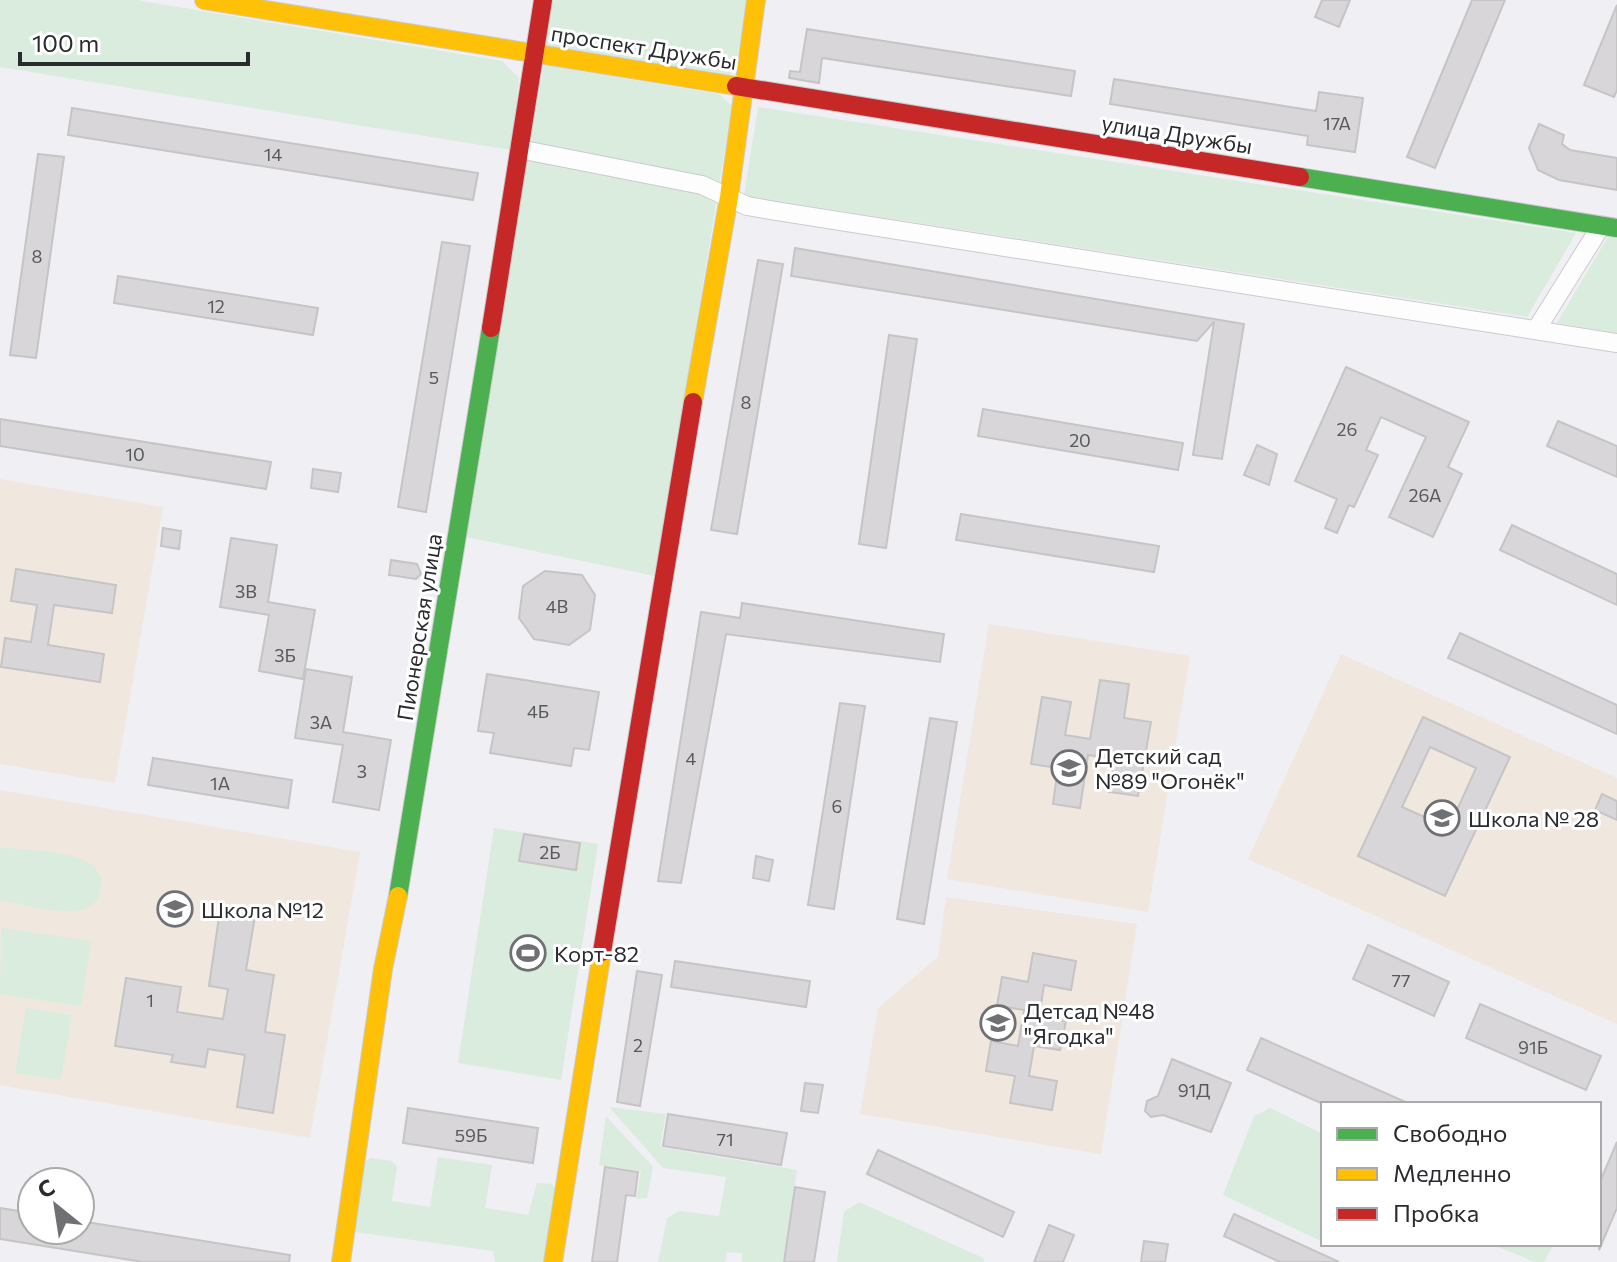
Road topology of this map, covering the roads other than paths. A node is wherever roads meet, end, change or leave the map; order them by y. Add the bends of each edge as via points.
1 (204, 0) edge
2 (543, 0) edge
3 (756, 0) edge
4 (535, 54) junction
5 (744, 88) junction
6 (519, 149) junction
7 (729, 197) junction
8 (1609, 227) edge
9 (1536, 330) junction
10 (1617, 343) edge
11 (341, 1262) edge
12 (553, 1262) edge

1 - 4 street
2 - 4 street, Пионерская улица
3 - 5 street
4 - 5 street, проспект Дружбы
4 - 6 street, Пионерская улица
5 - 7 street
5 - 8 street, улица Дружбы
6 - 7 street via 702,185
6 - 11 street, Пионерская улица via 408,847 383,969
7 - 9 street via 782,212
7 - 12 street
8 - 9 street, улица Дружбы
9 - 10 street

